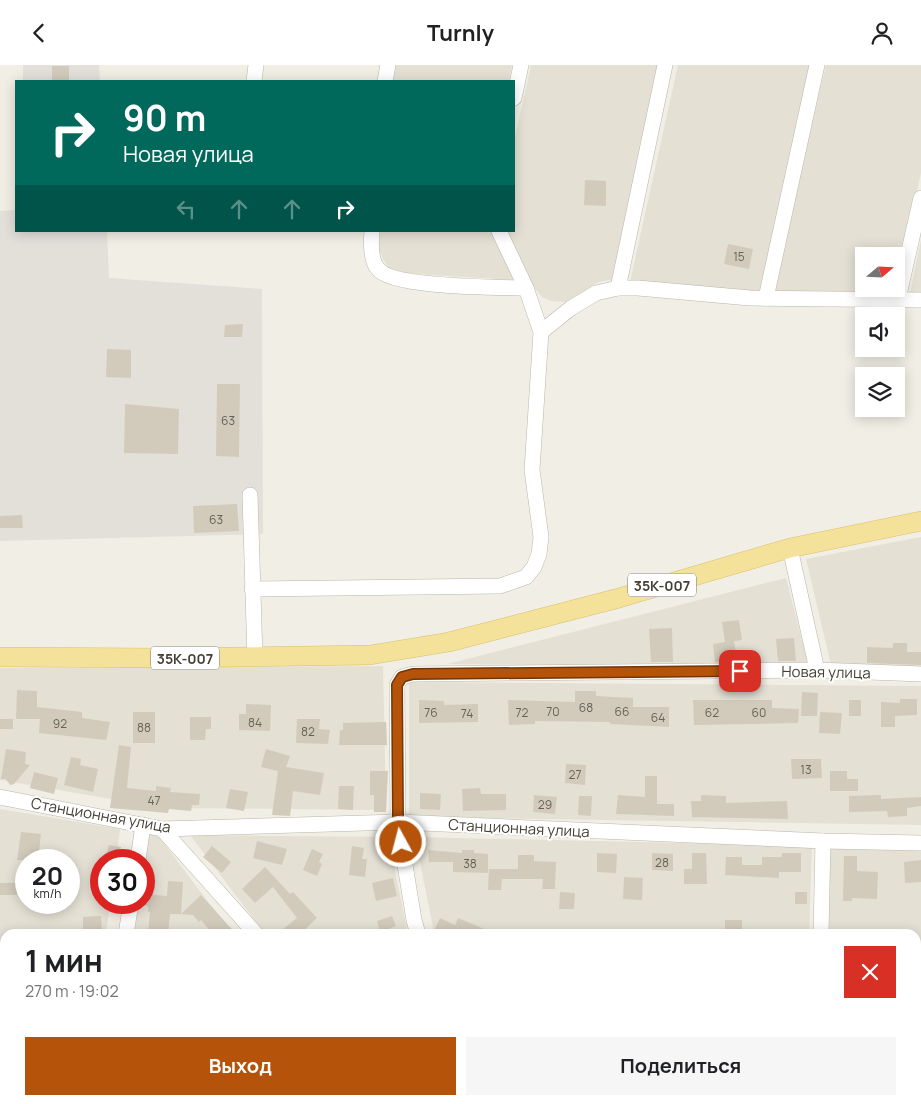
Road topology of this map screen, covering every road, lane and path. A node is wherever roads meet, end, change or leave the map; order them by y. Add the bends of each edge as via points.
1 (256, 65) edge
2 (388, 65) edge
3 (521, 65) edge
4 (665, 65) edge
5 (816, 65) edge
6 (254, 80) edge
7 (385, 80) edge
8 (515, 93) edge
9 (921, 198) edge
10 (372, 232) edge
11 (499, 232) edge
12 (526, 288) junction
13 (618, 288) junction
14 (766, 298) junction
15 (898, 299) junction
16 (921, 299) edge
17 (541, 332) junction
18 (250, 495) dead end
19 (921, 521) edge
20 (790, 548) junction
21 (252, 589) junction
22 (0, 657) edge
23 (255, 658) junction
24 (817, 670) junction
25 (921, 675) edge
26 (0, 797) edge
27 (398, 822) junction
28 (143, 825) junction
29 (162, 829) junction
30 (823, 841) junction
31 (921, 843) edge
32 (140, 849) edge
33 (129, 914) edge
34 (127, 929) edge
35 (252, 929) edge
36 (417, 929) edge
37 (821, 929) edge

1 - 6 street
2 - 7 street
3 - 8 street
4 - 13 street
5 - 14 street
9 - 15 street
10 - 12 street via 373,257 377,269 386,276 406,282
11 - 12 street
12 - 17 street
13 - 14 street
13 - 17 street via 596,293
14 - 15 street
15 - 16 street
17 - 21 street via 532,470 541,537 537,560 526,577 500,586
18 - 21 street
19 - 20 main road, 35К-007
20 - 23 main road, 35К-007 via 619,598 449,642 370,655
20 - 24 street
21 - 23 street
22 - 23 main road, 35К-007
24 - 25 street, Новая улица
24 - 27 street, Новая улица via 413,674 402,677 397,685
26 - 28 street, Станционная улица
27 - 29 street, Станционная улица
27 - 30 street, Станционная улица
27 - 36 street
28 - 29 street, Станционная улица
28 - 32 street
29 - 35 street
30 - 31 street, Станционная улица
30 - 37 street
33 - 34 street

